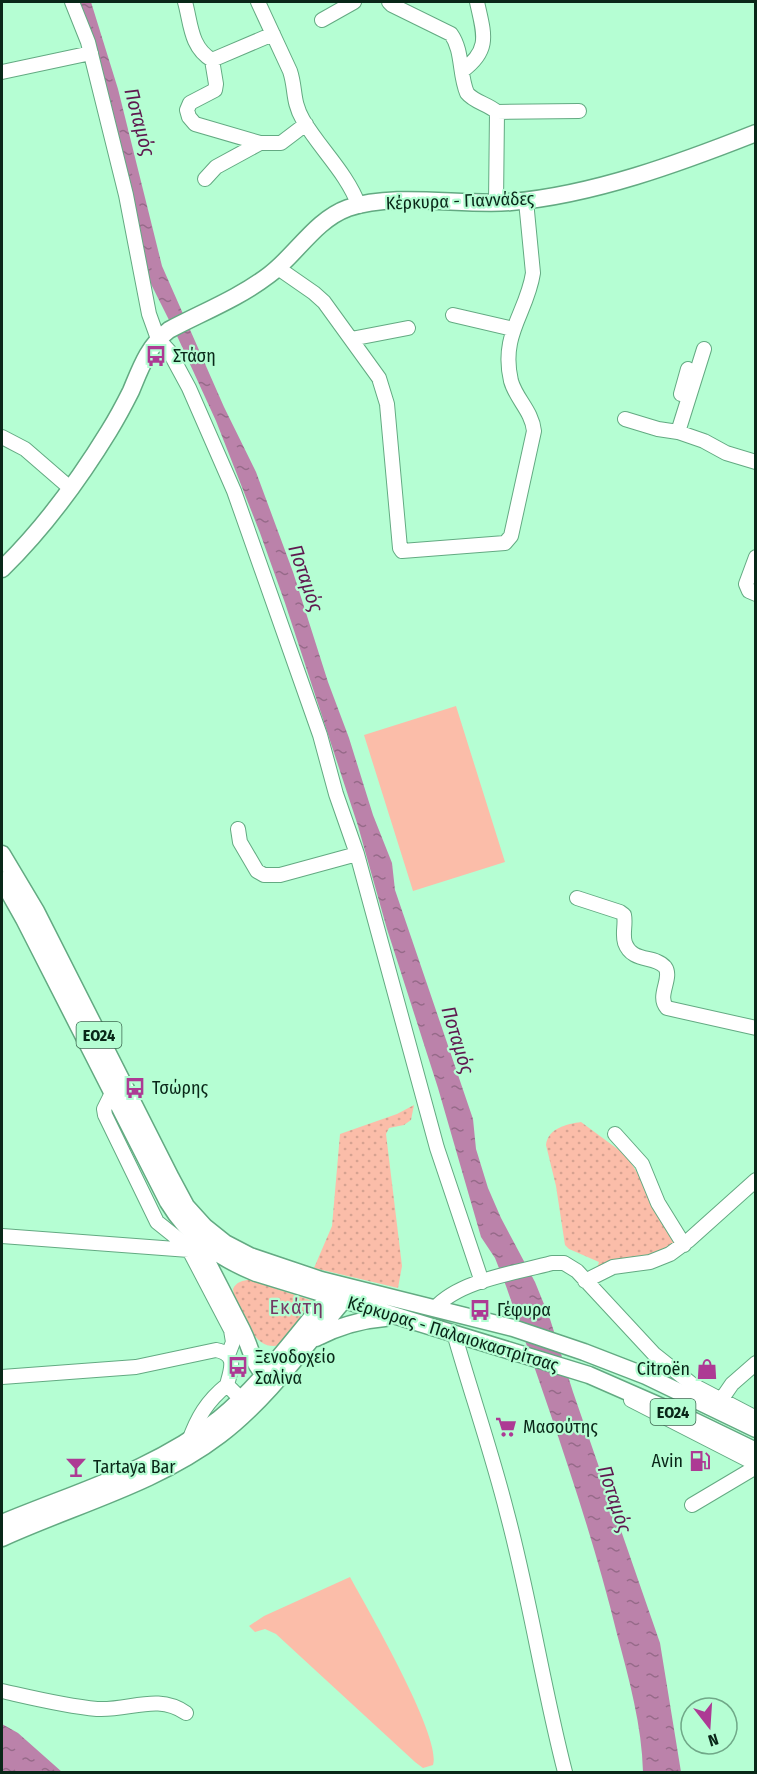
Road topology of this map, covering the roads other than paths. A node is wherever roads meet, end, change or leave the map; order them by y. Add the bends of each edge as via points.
1 (72, 2) edge
2 (185, 2) edge
3 (258, 2) edge
4 (354, 2) edge
5 (389, 2) edge
6 (477, 2) edge
7 (322, 20) dead end
8 (273, 34) junction
9 (91, 53) junction
10 (212, 60) junction
11 (462, 71) junction
12 (2, 72) edge
13 (579, 111) dead end
14 (497, 112) junction
15 (306, 124) junction
16 (756, 133) edge
17 (260, 143) junction
18 (205, 179) dead end
19 (526, 201) junction
20 (496, 203) junction
21 (358, 206) junction
22 (278, 268) junction
23 (453, 315) dead end
24 (408, 328) dead end
25 (513, 329) junction
26 (164, 334) junction
27 (351, 339) junction
28 (704, 349) dead end
29 (688, 369) dead end
30 (625, 419) dead end
31 (674, 432) junction
32 (2, 437) edge
33 (756, 462) edge
34 (70, 488) junction
35 (756, 557) edge
36 (2, 569) edge
37 (756, 594) edge
38 (238, 829) dead end
39 (2, 854) edge
40 (357, 854) junction
41 (3, 885) edge
42 (578, 898) dead end
43 (756, 1028) edge
44 (615, 1134) dead end
45 (756, 1180) edge
46 (2, 1236) edge
47 (192, 1243) junction
48 (684, 1245) junction
49 (256, 1273) junction
50 (585, 1281) junction
51 (482, 1282) junction
52 (222, 1293) junction
53 (341, 1293) junction
54 (435, 1308) junction
55 (396, 1317) junction
56 (243, 1333) junction
57 (454, 1334) junction
58 (310, 1341) junction
59 (228, 1355) junction
60 (756, 1363) edge
61 (281, 1364) junction
62 (2, 1377) edge
63 (268, 1379) junction
64 (607, 1384) junction
65 (227, 1385) junction
66 (246, 1404) junction
67 (718, 1405) junction
68 (756, 1418) edge
69 (694, 1421) junction
70 (756, 1429) edge
71 (189, 1441) junction
72 (756, 1451) edge
73 (756, 1466) edge
74 (692, 1505) dead end
75 (2, 1523) edge
76 (2, 1538) edge
77 (2, 1691) edge
78 (186, 1713) dead end
79 (565, 1773) edge

1 - 9 street
2 - 10 street via 196,44
3 - 8 street
4 - 7 street
5 - 11 street via 451,34
6 - 11 street via 482,50
8 - 10 street
8 - 15 street
9 - 12 street
9 - 26 street via 126,195 149,314
10 - 17 street via 215,90 190,103 189,117 198,125
11 - 14 street via 470,97
13 - 14 street
14 - 20 street
15 - 17 street via 281,143
15 - 21 street via 349,185
16 - 19 main road, Κέρκυρα - Γιαννάδες via 639,176
17 - 18 street via 216,167
19 - 20 main road, Κέρκυρα - Γιαννάδες
19 - 25 street via 533,273
20 - 21 main road, Κέρκυρα - Γιαννάδες via 423,201
21 - 22 main road, Κέρκυρα - Γιαννάδες via 328,219
22 - 26 main road, Κέρκυρα - Γιαννάδες via 255,285
22 - 27 street via 321,299
23 - 25 street
24 - 27 street
25 - 27 street via 509,346 511,380 534,431 510,539 502,543 402,551 385,393
26 - 34 main road via 147,354 113,424
26 - 40 street via 234,492 320,735
28 - 31 street
29 - 31 street
30 - 31 street
31 - 33 street
32 - 34 street via 25,449
34 - 36 main road via 32,538
35 - 37 street via 746,584
38 - 40 street via 240,842 264,876
39 - 53 main road, Κέρκυρας - Παλαιοκαστρίτσας / ΕΟ24 via 36,911 171,1179 195,1217 225,1243
40 - 51 street via 437,1148
41 - 47 main road, Κέρκυρας - Παλαιοκαστρίτσας / ΕΟ24
42 - 43 street via 624,915 628,949 665,968 662,999 667,1008
44 - 48 street via 642,1164 658,1203
45 - 48 street
46 - 47 street
47 - 49 main road, Κέρκυρας - Παλαιοκαστρίτσας / ΕΟ24
47 - 52 main road
47 - 59 street via 231,1330 233,1342
48 - 50 street via 659,1259 613,1267
49 - 52 main road via 238,1274
49 - 53 main road, Κέρκυρας - Παλαιοκαστρίτσας / ΕΟ24
50 - 51 street via 571,1266 552,1263
50 - 67 street via 654,1354
51 - 54 street via 451,1294
52 - 56 main road
53 - 54 main road, Κέρκυρας - Παλαιοκαστρίτσας / ΕΟ24
53 - 55 main road, Κέρκυρας - Παλαιοκαστρίτσας / ΕΟ24
53 - 58 main road
53 - 61 main road
54 - 67 main road, Κέρκυρας - Παλαιοκαστρίτσας / ΕΟ24 via 584,1352
55 - 57 main road, Κέρκυρας - Παλαιοκαστρίτσας / ΕΟ24
55 - 58 main road via 352,1322
56 - 61 main road
56 - 63 main road via 255,1364
57 - 64 main road, Κέρκυρας - Παλαιοκαστρίτσας / ΕΟ24
57 - 79 street via 507,1513
58 - 61 main road
59 - 62 street via 216,1350 136,1367
59 - 65 street via 232,1364
60 - 67 street via 732,1384
61 - 63 main road
63 - 66 main road
64 - 69 main road, Κέρκυρας - Παλαιοκαστρίτσας / ΕΟ24
64 - 73 street via 637,1404
65 - 66 street
65 - 71 street via 201,1412
66 - 71 main road
66 - 76 main road via 214,1440 164,1470
67 - 68 street
67 - 69 main road
67 - 70 main road, Κέρκυρας - Παλαιοκαστρίτσας / ΕΟ24
69 - 72 main road, Κέρκυρας - Παλαιοκαστρίτσας / ΕΟ24
71 - 75 main road via 148,1464
73 - 74 street
77 - 78 street via 95,1708 166,1703

